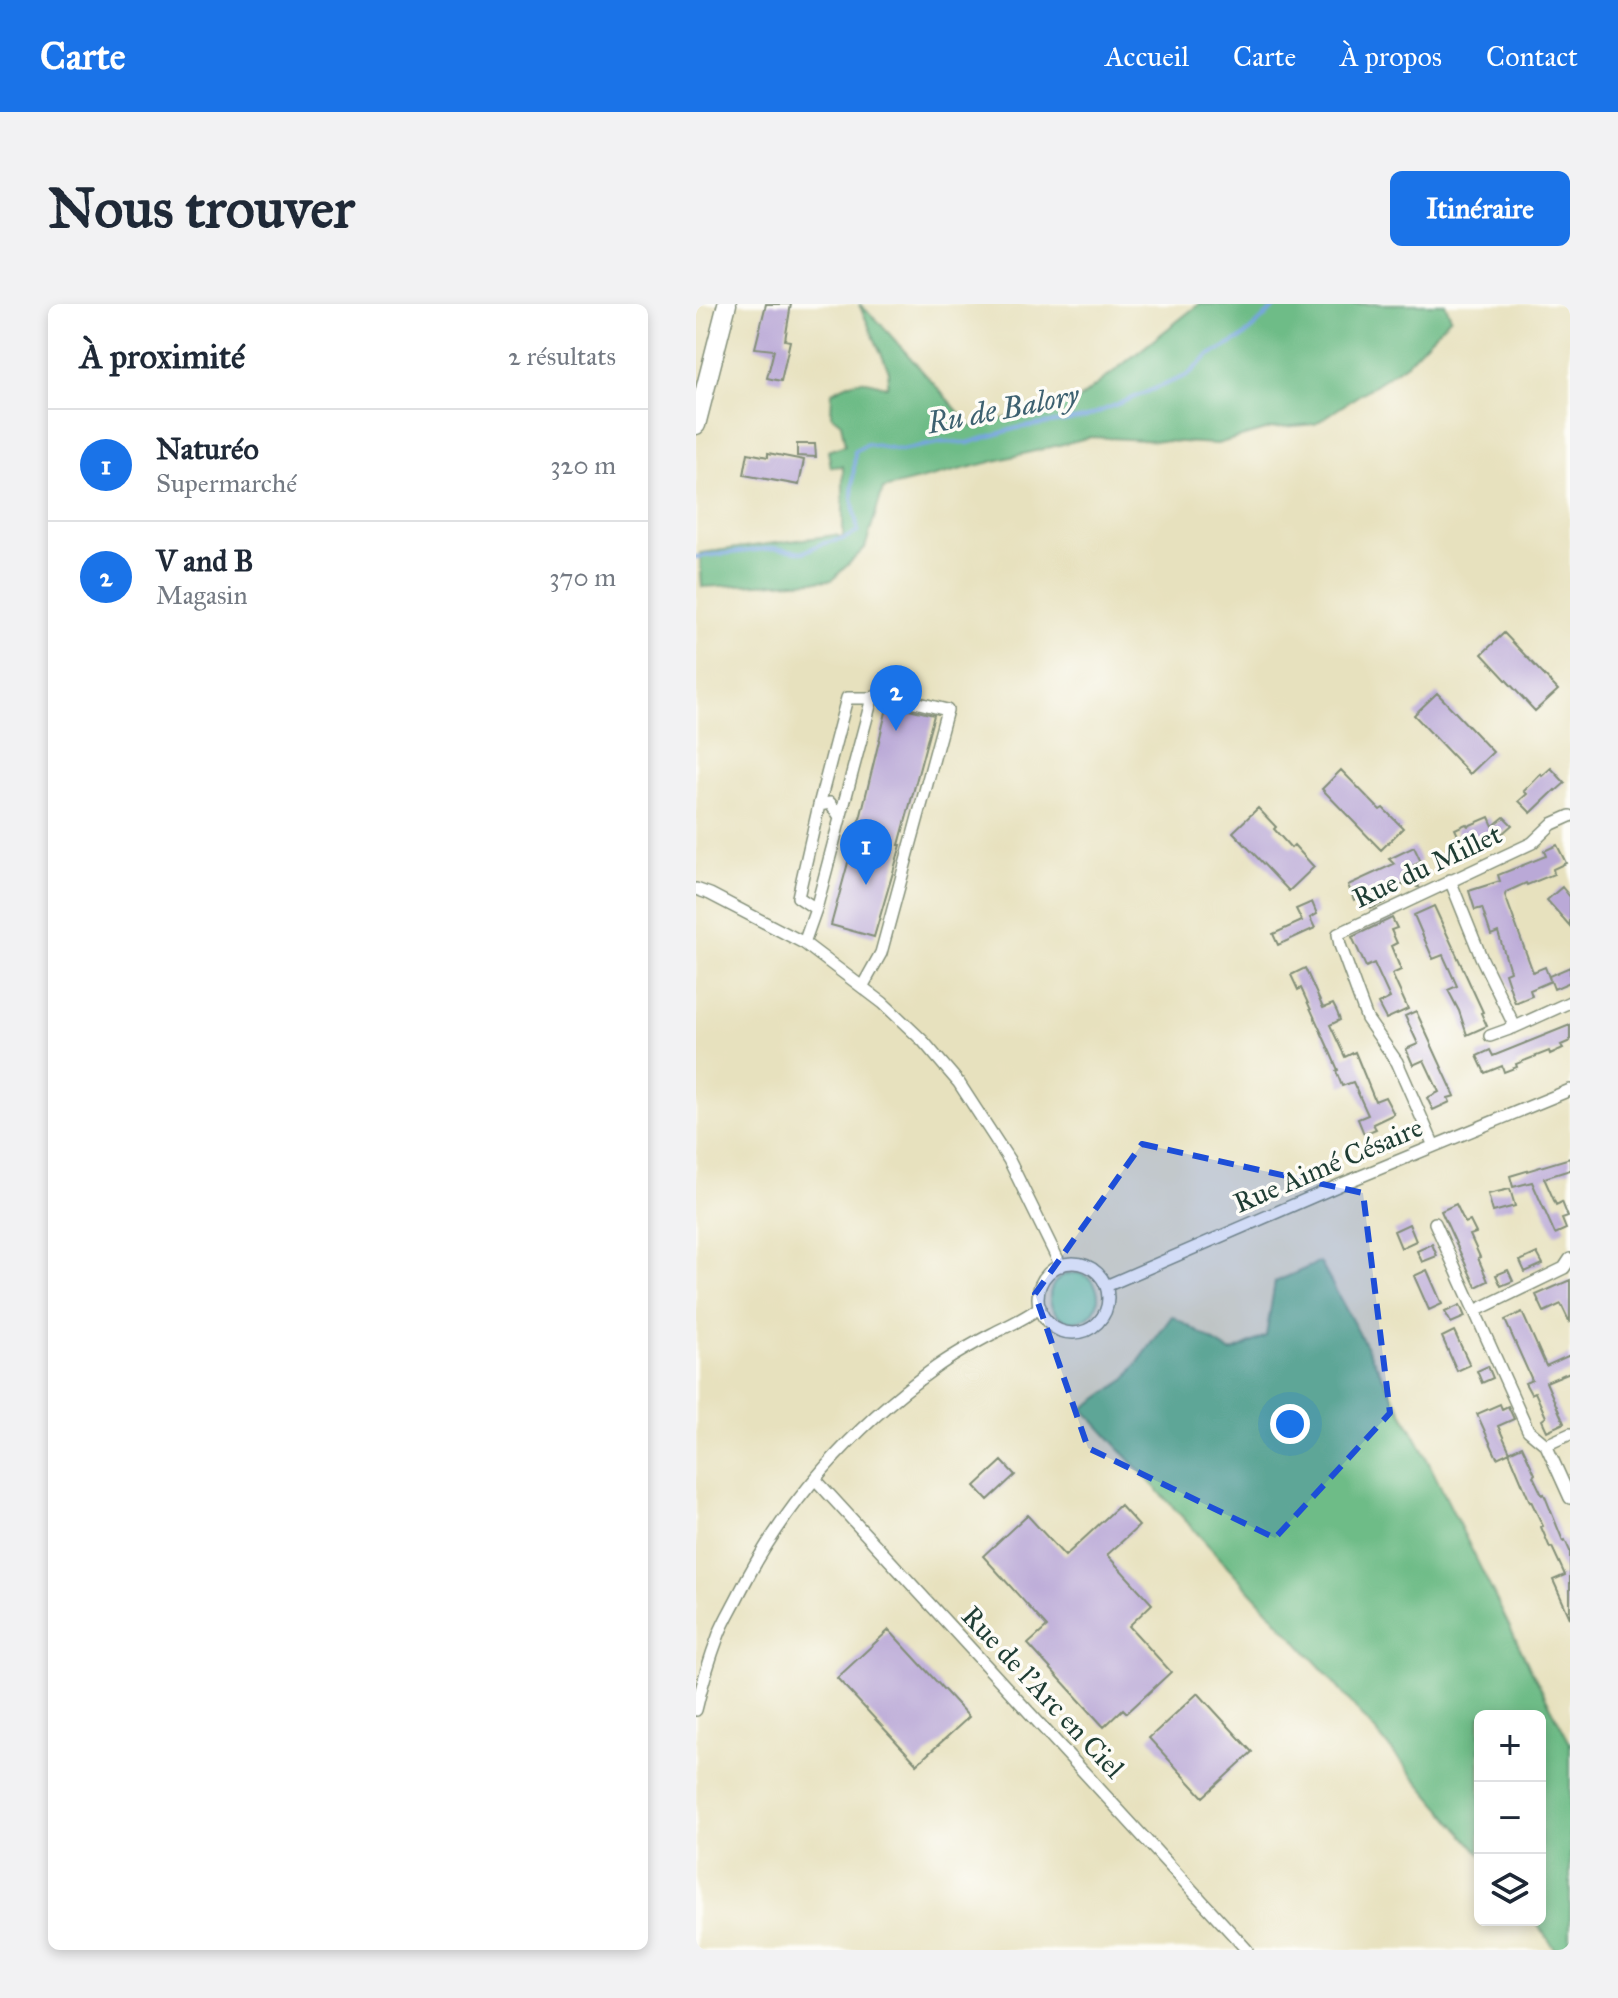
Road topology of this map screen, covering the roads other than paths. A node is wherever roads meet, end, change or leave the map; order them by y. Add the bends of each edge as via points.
1 (727, 304) edge
2 (696, 425) edge
3 (872, 698) junction
4 (819, 805) junction
5 (1570, 817) edge
6 (840, 818) junction
7 (1450, 880) junction
8 (696, 889) edge
9 (816, 909) junction
10 (804, 943) junction
11 (862, 987) junction
12 (1570, 1002) edge
13 (1515, 1027) junction
14 (1490, 1036) dead end
15 (1570, 1090) edge
16 (1434, 1146) junction
17 (1435, 1223) dead end
18 (1570, 1259) edge
19 (1061, 1266) junction
20 (1106, 1286) junction
21 (1040, 1307) junction
22 (1475, 1311) junction
23 (1570, 1434) edge
24 (1546, 1445) junction
25 (816, 1480) junction
26 (1570, 1498) edge
27 (696, 1710) edge
28 (1247, 1950) edge

1 - 2 main road
3 - 4 street via 847,698
3 - 6 street
3 - 11 street via 879,693 947,710 881,953
4 - 6 street via 830,803
4 - 9 street via 798,897
5 - 7 street, Rue du Millet via 1552,824 1532,843
6 - 9 street
7 - 13 street
7 - 16 street, Rue du Millet via 1338,934 1367,1019 1397,1062
8 - 10 street
9 - 10 street
10 - 11 street
11 - 19 street via 923,1041 959,1083 1009,1160
12 - 13 street
13 - 14 street
15 - 16 street, Rue Aimé Césaire
16 - 20 street, Rue Aimé Césaire
17 - 22 street
18 - 22 street via 1564,1268
19 - 20 street via 1087,1266
19 - 21 street via 1041,1285
20 - 21 street via 1107,1308 1084,1332 1052,1326
21 - 25 street via 911,1385 858,1431
22 - 24 street via 1528,1430
23 - 24 street
24 - 26 street
25 - 27 street via 755,1562 720,1632
25 - 28 street, Rue de l'Arc en Ciel

